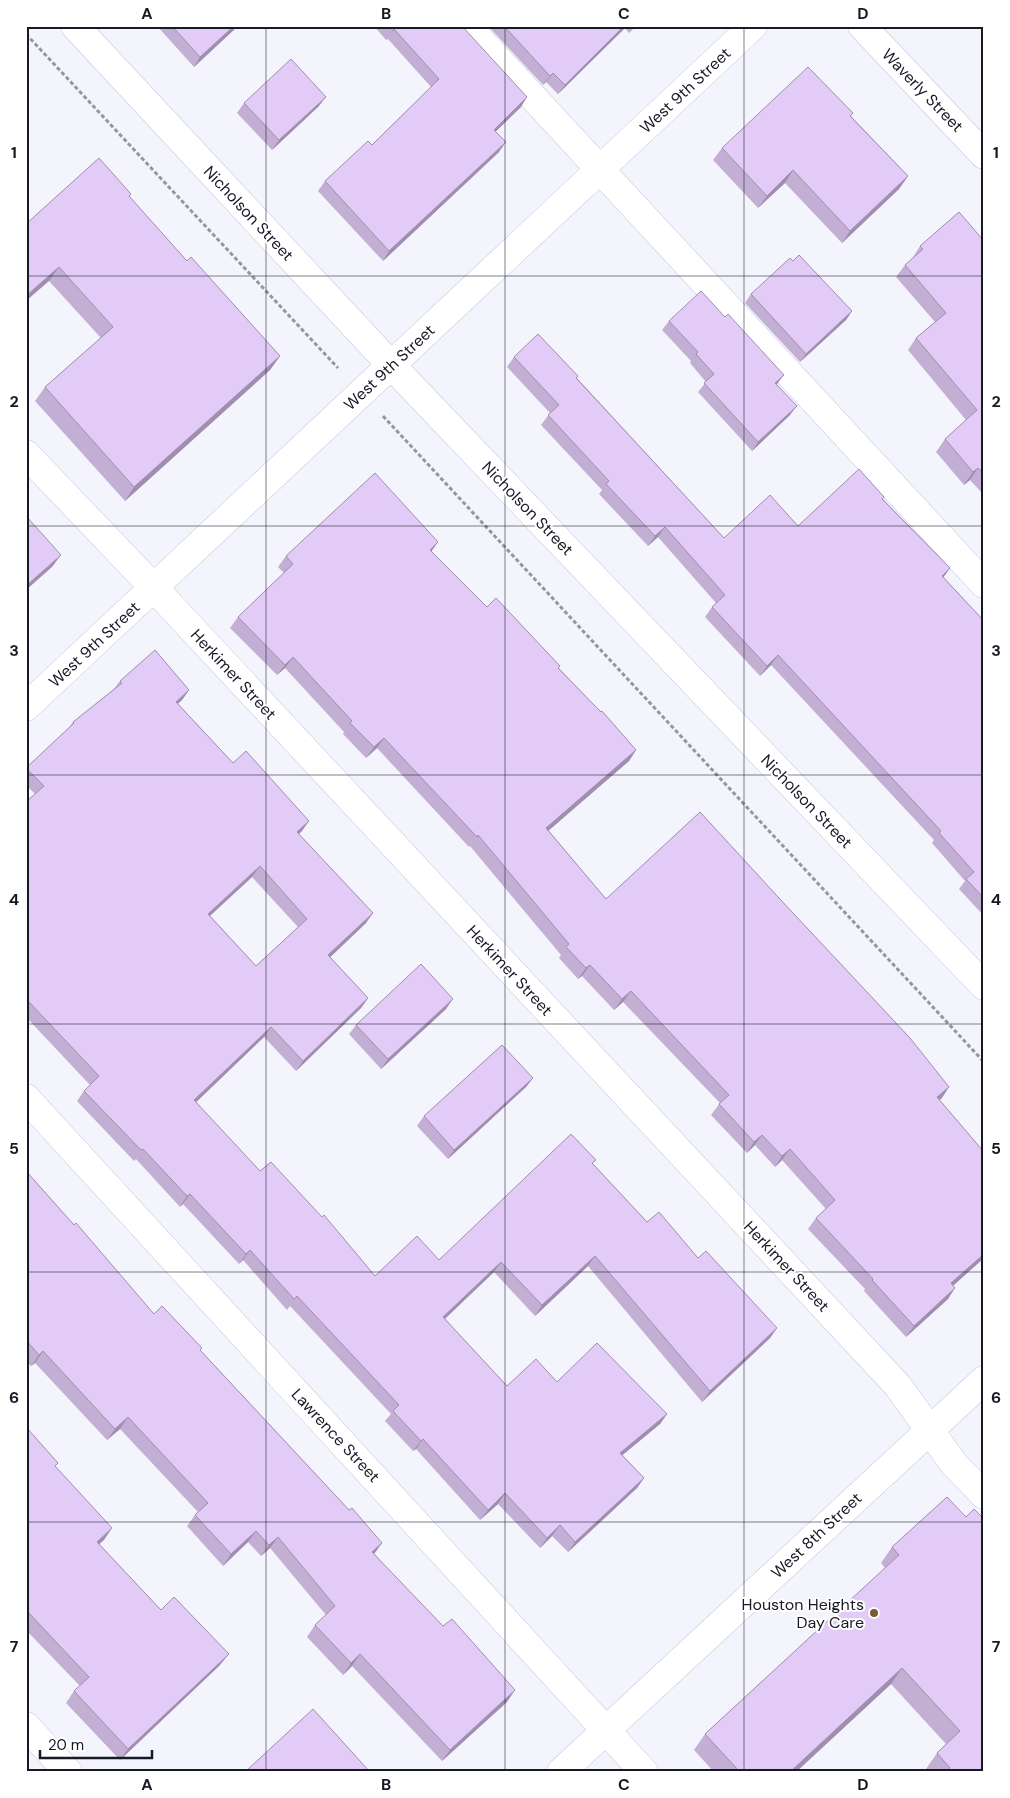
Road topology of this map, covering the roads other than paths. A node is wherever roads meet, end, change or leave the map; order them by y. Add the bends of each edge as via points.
1 (75, 26) edge
2 (467, 26) edge
3 (753, 26) edge
4 (862, 26) edge
5 (984, 155) edge
6 (600, 169) junction
7 (391, 365) junction
8 (26, 454) edge
9 (984, 584) edge
10 (154, 588) junction
11 (26, 707) edge
12 (984, 986) edge
13 (26, 1098) edge
14 (984, 1380) edge
15 (930, 1430) junction
16 (984, 1495) edge
17 (26, 1726) edge
18 (607, 1730) junction
19 (68, 1772) edge
20 (561, 1772) edge
21 (644, 1772) edge

1 - 7 street, Nicholson Street
2 - 6 street
3 - 6 street, West 9th Street
4 - 5 street, Waverly Street
6 - 7 street, West 9th Street
6 - 9 street
7 - 10 street, West 9th Street
7 - 12 street, Nicholson Street
8 - 10 street, Herkimer Street
10 - 11 street, West 9th Street
10 - 15 street, Herkimer Street via 898,1386
13 - 18 street, Lawrence Street
14 - 15 street, West 8th Street
15 - 16 street, Herkimer Street via 954,1464
15 - 18 street, West 8th Street
17 - 19 street
18 - 20 street, West 8th Street
18 - 21 street, Lawrence Street

